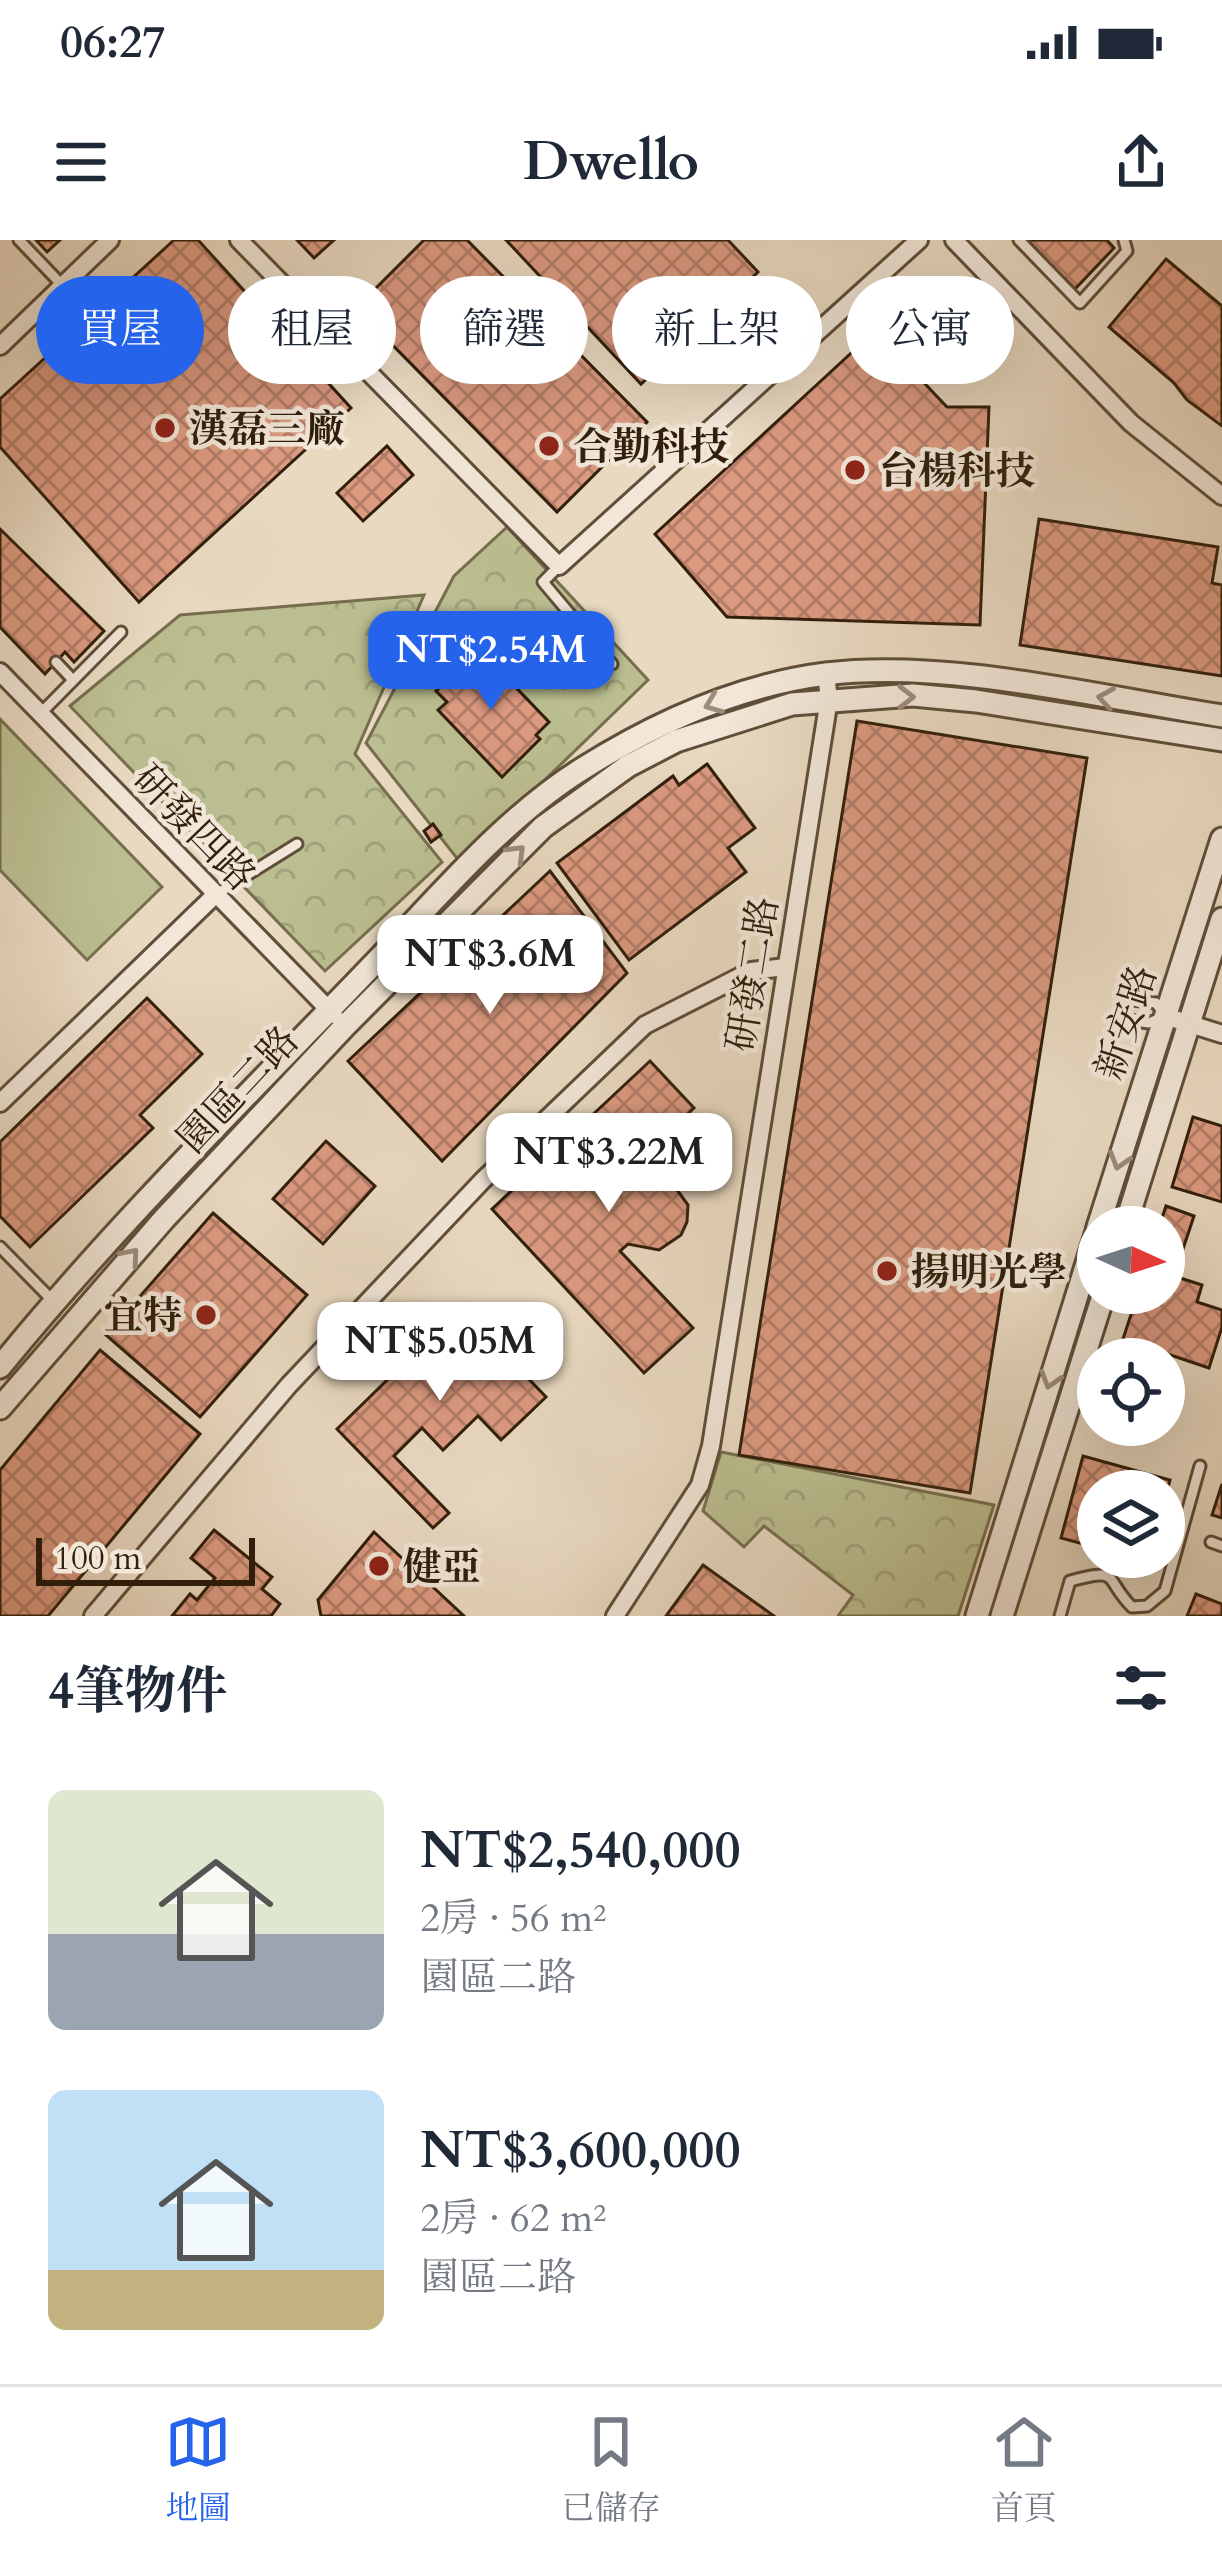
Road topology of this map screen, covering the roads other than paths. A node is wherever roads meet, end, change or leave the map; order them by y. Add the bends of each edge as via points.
1 (19, 240) edge
2 (110, 240) edge
3 (239, 240) edge
4 (919, 240) edge
5 (954, 240) edge
6 (1019, 240) edge
7 (1124, 240) edge
8 (53, 276) edge
9 (72, 276) edge
10 (36, 311) edge
11 (0, 346) edge
12 (1222, 496) edge
13 (560, 566) junction
14 (121, 632) dead end
15 (56, 662) dead end
16 (612, 664) dead end
17 (0, 672) edge
18 (826, 674) junction
19 (73, 680) junction
20 (829, 699) junction
21 (40, 714) junction
22 (1222, 716) edge
23 (1222, 740) edge
24 (1222, 838) edge
25 (297, 844) dead end
26 (214, 895) junction
27 (1222, 920) edge
28 (785, 967) junction
29 (1126, 999) dead end
30 (1165, 1016) junction
31 (337, 1018) junction
32 (1121, 1019) dead end
33 (1189, 1024) junction
34 (1222, 1034) edge
35 (0, 1103) edge
36 (1105, 1206) edge
37 (1132, 1206) edge
38 (0, 1246) edge
39 (1077, 1295) edge
40 (53, 1302) junction
41 (1097, 1314) edge
42 (0, 1367) edge
43 (0, 1408) edge
44 (1200, 1466) dead end
45 (93, 1616) edge
46 (615, 1616) edge
47 (977, 1616) edge
48 (1002, 1616) edge
49 (1060, 1616) edge

1 - 8 lane
2 - 9 street
3 - 13 street
4 - 13 street
5 - 12 street via 1131,423
6 - 7 lane via 1080,303 1127,251
10 - 11 street
13 - 16 lane via 543,582
14 - 19 lane
15 - 19 lane
17 - 21 street, 研發四路
18 - 20 street, 研發二路
22 -> 18 street, 園區二路 via 962,676
18 -> 31 street, 園區二路 via 733,696 578,771 496,840
19 - 21 lane
20 -> 23 street, 園區二路 via 976,701
20 - 28 street, 研發二路
31 -> 20 street, 園區二路 via 591,790 676,741
21 - 26 street, 研發四路
24 - 30 street, 新安路
25 - 26 lane
26 - 31 street, 研發四路
26 - 35 street
27 - 33 street, 新安路
28 - 45 street via 718,985 646,1025 483,1180 289,1385
28 - 46 street, 研發二路 via 711,1446 700,1485
29 - 30 lane via 1156,1003
30 - 32 lane
30 - 33 street
30 -> 36 street, 新安路
31 - 40 street, 園區二路 via 194,1147
43 -> 31 street, 園區二路
33 - 34 street
33 - 37 street, 新安路
38 - 40 lane
39 -> 47 street, 新安路
40 - 42 street, 園區二路
41 - 48 street
44 - 49 lane via 1165,1591 1132,1607 1114,1579 1070,1581

